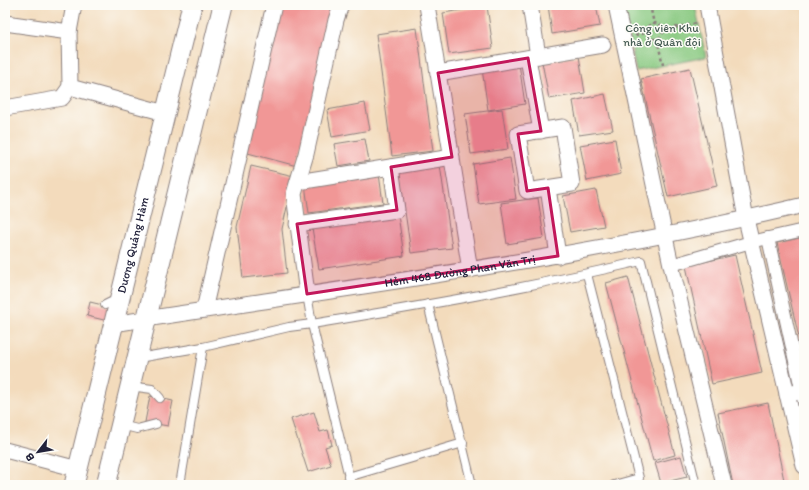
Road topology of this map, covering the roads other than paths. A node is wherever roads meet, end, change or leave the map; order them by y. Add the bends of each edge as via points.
1 (74, 5) edge
2 (192, 5) edge
3 (224, 5) edge
4 (274, 5) edge
5 (341, 5) edge
6 (427, 5) edge
7 (530, 5) edge
8 (616, 5) edge
9 (707, 5) edge
10 (5, 23) edge
11 (69, 32) junction
12 (602, 45) dead end
13 (533, 57) junction
14 (438, 73) junction
15 (70, 87) junction
16 (5, 108) edge
17 (165, 113) junction
18 (541, 130) junction
19 (452, 157) junction
20 (390, 167) junction
21 (298, 182) junction
22 (548, 188) junction
23 (804, 205) edge
24 (746, 219) junction
25 (297, 224) junction
26 (804, 230) edge
27 (664, 235) junction
28 (768, 238) junction
29 (751, 242) junction
30 (558, 256) junction
31 (670, 265) junction
32 (470, 270) junction
33 (587, 274) junction
34 (308, 294) junction
35 (428, 304) junction
36 (204, 310) junction
37 (146, 319) junction
38 (312, 324) junction
39 (110, 326) junction
40 (203, 347) junction
41 (137, 358) junction
42 (130, 386) junction
43 (803, 394) edge
44 (787, 395) junction
45 (160, 398) dead end
46 (156, 424) dead end
47 (120, 425) junction
48 (463, 443) junction
49 (5, 450) edge
50 (804, 466) edge
51 (76, 477) edge
52 (349, 481) edge
53 (106, 485) edge
54 (180, 485) edge
55 (472, 485) edge
56 (614, 485) edge
57 (696, 485) edge
58 (724, 485) edge

1 - 11 street
2 - 17 street, Dương Quảng Hàm
3 - 37 street
4 - 36 street
5 - 21 street
6 - 14 street
7 - 13 street
8 - 27 street
9 - 24 street
10 - 11 street
11 - 15 street
12 - 13 street
13 - 14 street
13 - 18 street
14 - 19 street
15 - 16 street via 62,98
15 - 17 street
17 - 39 street, Dương Quảng Hàm via 112,304
18 - 22 street via 518,134 528,191
18 - 22 street via 563,127 572,184
19 - 20 street
19 - 32 street
20 - 21 street
20 - 25 street via 397,210
21 - 25 street via 294,194
22 - 30 street
23 - 24 street, Hẻm 468 Đường Phan Văn Trị
24 - 27 street, Hẻm 468 Đường Phan Văn Trị
24 - 29 street
25 - 34 street
26 - 28 street
27 - 30 street, Hẻm 468 Đường Phan Văn Trị
27 - 31 street
28 - 29 street
28 - 43 street
29 - 31 street
29 - 44 street
30 - 32 street, Hẻm 468 Đường Phan Văn Trị
31 - 58 street
32 - 34 street, Hẻm 468 Đường Phan Văn Trị
33 - 35 lane
33 - 56 lane via 638,478
33 - 57 lane via 641,261
34 - 36 street, Hẻm 468 Đường Phan Văn Trị
34 - 38 lane
35 - 38 lane
35 - 48 lane
36 - 37 street, Hẻm 468 Đường Phan Văn Trị
37 - 39 street, Hẻm 468 Đường Phan Văn Trị
37 - 41 street
38 - 40 lane
38 - 52 lane
39 - 51 street, Dương Quảng Hàm
40 - 41 lane
40 - 54 lane
41 - 42 street
42 - 45 lane via 152,388
42 - 47 street
43 - 44 street
44 - 50 street
46 - 47 lane via 137,429
47 - 53 street
48 - 52 lane
48 - 55 lane
49 - 51 street

